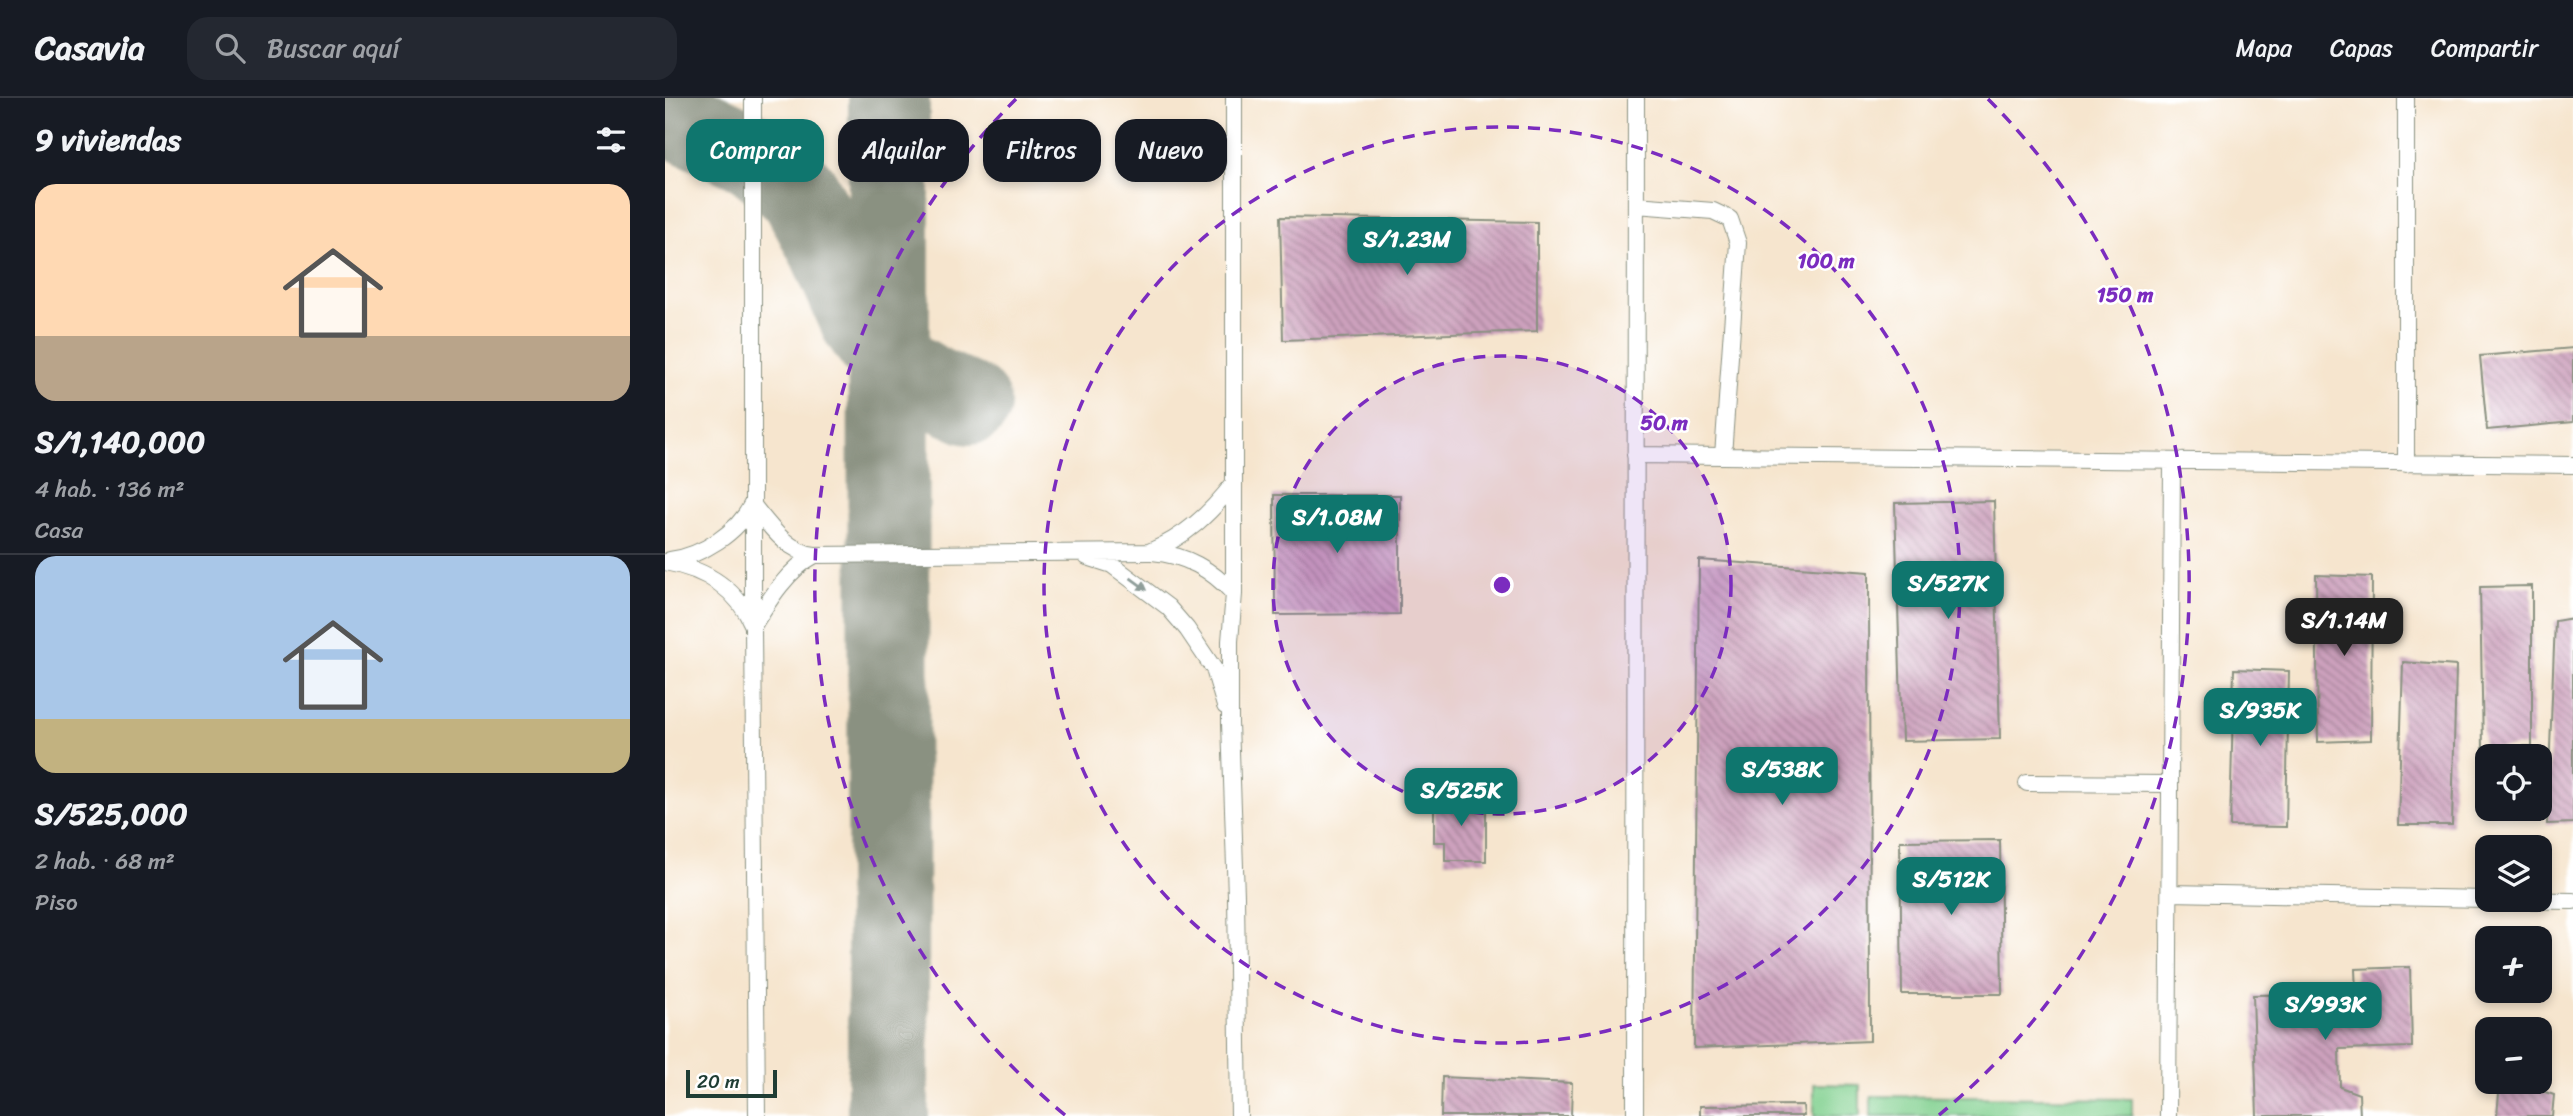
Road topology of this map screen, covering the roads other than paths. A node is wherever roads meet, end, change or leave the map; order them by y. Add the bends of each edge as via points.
1 (753, 98) edge
2 (1234, 98) edge
3 (1636, 98) edge
4 (2406, 98) edge
5 (1636, 205) junction
6 (1635, 455) junction
7 (1723, 456) junction
8 (2172, 462) junction
9 (2406, 464) junction
10 (2573, 465) edge
11 (1234, 483) junction
12 (752, 505) junction
13 (1149, 552) junction
14 (1079, 554) junction
15 (815, 555) junction
16 (665, 561) edge
17 (1234, 594) junction
18 (753, 626) junction
19 (1230, 723) junction
20 (2027, 783) dead end
21 (2170, 783) junction
22 (2170, 893) junction
23 (2475, 899) edge
24 (2552, 900) edge
25 (2573, 901) edge
26 (757, 1116) edge
27 (1239, 1116) edge
28 (1635, 1116) edge
29 (2168, 1116) edge

1 - 12 lane
2 - 11 lane
3 - 5 lane
4 - 9 lane
5 - 6 lane
5 - 7 lane via 1713,211 1730,219 1738,243
6 - 7 lane
6 - 28 lane
7 - 8 lane
8 - 9 lane
8 - 21 lane
9 - 10 lane
11 - 13 lane via 1194,526
11 - 17 lane
12 - 15 lane via 785,540 805,554
12 - 16 lane via 725,536
12 - 18 lane
13 - 14 lane
13 - 17 lane via 1196,563
14 - 15 lane
14 -> 19 lane via 1112,565 1168,607 1214,668
15 - 18 lane via 787,579
16 - 18 lane via 695,569 721,583 745,607
17 - 19 lane
18 - 26 lane
19 - 27 lane
20 - 21 lane
21 - 22 lane
22 - 23 lane
22 - 29 lane
24 - 25 lane

